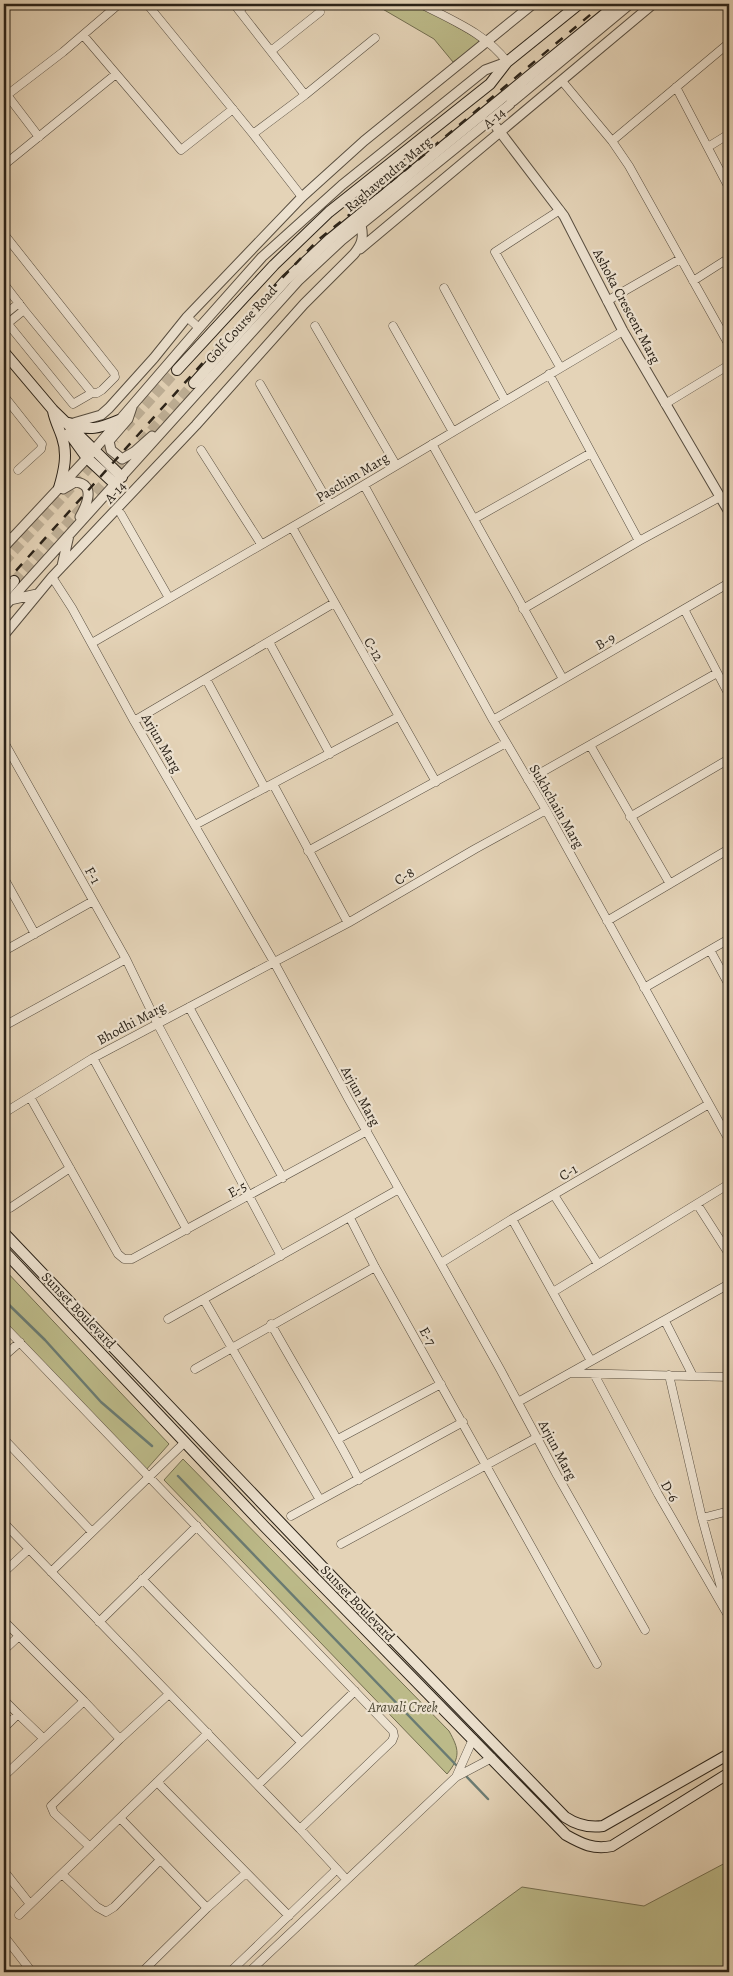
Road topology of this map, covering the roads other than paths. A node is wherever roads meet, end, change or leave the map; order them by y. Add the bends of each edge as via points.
1 (10, 4) edge
2 (119, 4) edge
3 (147, 4) edge
4 (247, 4) edge
5 (422, 4) edge
6 (579, 4) edge
7 (617, 4) edge
8 (630, 4) edge
9 (653, 4) edge
10 (529, 6) edge
11 (236, 7) edge
12 (4, 9) edge
13 (320, 12) dead end
14 (83, 36) junction
15 (375, 38) dead end
16 (488, 42) junction
17 (729, 43) edge
18 (271, 51) junction
19 (507, 62) junction
20 (116, 74) junction
21 (562, 81) junction
22 (520, 84) junction
23 (676, 87) junction
24 (5, 93) edge
25 (306, 95) junction
26 (510, 104) junction
27 (233, 109) junction
28 (490, 120) junction
29 (499, 131) junction
30 (253, 134) junction
31 (729, 134) edge
32 (39, 137) junction
33 (612, 141) junction
34 (708, 148) junction
35 (4, 166) edge
36 (729, 188) edge
37 (302, 197) junction
38 (560, 210) junction
39 (361, 225) junction
40 (4, 234) edge
41 (354, 254) junction
42 (729, 258) edge
43 (680, 259) junction
44 (693, 281) junction
45 (4, 284) edge
46 (444, 288) dead end
47 (607, 300) junction
48 (19, 303) junction
49 (24, 310) junction
50 (4, 315) edge
51 (187, 317) junction
52 (6, 322) edge
53 (315, 326) dead end
54 (393, 326) dead end
55 (199, 328) junction
56 (623, 331) junction
57 (729, 345) edge
58 (4, 352) edge
59 (729, 365) edge
60 (560, 367) junction
61 (177, 370) tunnel mouth
62 (549, 374) junction
63 (194, 383) tunnel mouth
64 (260, 384) dead end
65 (92, 392) junction
66 (4, 396) edge
67 (505, 400) junction
68 (664, 404) junction
69 (132, 405) junction
70 (53, 410) junction
71 (119, 420) junction
72 (70, 424) junction
73 (162, 432) junction
74 (453, 432) junction
75 (432, 444) junction
76 (202, 450) dead end
77 (591, 453) junction
78 (90, 454) junction
79 (396, 465) junction
80 (18, 470) dead end
81 (118, 481) junction
82 (364, 485) junction
83 (59, 488) junction
84 (50, 497) junction
85 (720, 497) junction
86 (330, 505) junction
87 (729, 512) edge
88 (121, 514) dead end
89 (474, 519) junction
90 (79, 523) junction
91 (292, 527) junction
92 (70, 533) junction
93 (8, 537) edge
94 (639, 541) junction
95 (261, 544) junction
96 (4, 547) edge
97 (62, 566) junction
98 (52, 576) junction
99 (14, 581) tunnel mouth
100 (729, 583) edge
101 (37, 594) junction
102 (169, 598) junction
103 (6, 600) edge
104 (334, 603) junction
105 (523, 609) junction
106 (684, 609) junction
107 (4, 635) edge
108 (269, 642) junction
109 (92, 643) junction
110 (717, 673) junction
111 (206, 679) junction
112 (563, 679) junction
113 (729, 695) edge
114 (398, 717) junction
115 (493, 720) junction
116 (134, 722) junction
117 (4, 742) edge
118 (506, 743) junction
119 (590, 745) junction
120 (330, 754) junction
121 (729, 759) edge
122 (528, 780) junction
123 (436, 782) junction
124 (273, 784) junction
125 (265, 788) junction
126 (546, 810) junction
127 (630, 817) junction
128 (195, 825) junction
129 (729, 849) edge
130 (308, 851) junction
131 (4, 878) edge
132 (670, 884) junction
133 (93, 901) junction
134 (607, 921) junction
135 (348, 923) junction
136 (36, 934) junction
137 (729, 939) edge
138 (710, 950) junction
139 (4, 951) edge
140 (126, 959) junction
141 (274, 962) junction
142 (729, 985) edge
143 (644, 988) junction
144 (189, 1007) junction
145 (157, 1023) junction
146 (4, 1026) edge
147 (93, 1058) junction
148 (30, 1097) junction
149 (709, 1104) junction
150 (4, 1113) edge
151 (366, 1131) junction
152 (729, 1140) edge
153 (70, 1168) junction
154 (282, 1178) junction
155 (729, 1184) edge
156 (399, 1189) junction
157 (554, 1195) junction
158 (250, 1196) junction
159 (697, 1204) junction
160 (10, 1208) dead end
161 (350, 1218) junction
162 (512, 1219) junction
163 (187, 1230) junction
164 (4, 1233) edge
165 (4, 1251) edge
166 (729, 1254) edge
167 (281, 1256) junction
168 (441, 1263) junction
169 (598, 1264) junction
170 (375, 1267) junction
171 (729, 1284) edge
172 (553, 1292) junction
173 (204, 1300) junction
174 (80, 1312) junction
175 (168, 1319) dead end
176 (71, 1321) junction
177 (665, 1321) junction
178 (271, 1324) junction
179 (4, 1326) edge
180 (20, 1342) junction
181 (232, 1346) junction
182 (4, 1356) edge
183 (591, 1361) junction
184 (195, 1369) dead end
185 (569, 1373) junction
186 (594, 1374) junction
187 (669, 1375) junction
188 (693, 1376) junction
189 (729, 1377) edge
190 (441, 1384) junction
191 (518, 1402) junction
192 (463, 1422) junction
193 (536, 1438) junction
194 (4, 1439) edge
195 (338, 1439) junction
196 (185, 1442) junction
197 (216, 1455) junction
198 (206, 1464) junction
199 (486, 1466) junction
200 (148, 1477) junction
201 (359, 1480) junction
202 (320, 1500) junction
203 (729, 1511) edge
204 (291, 1516) dead end
205 (702, 1518) junction
206 (4, 1523) edge
207 (196, 1526) junction
208 (92, 1532) junction
209 (342, 1544) dead end
210 (29, 1549) junction
211 (4, 1572) edge
212 (51, 1572) junction
213 (142, 1579) junction
214 (729, 1617) edge
215 (4, 1621) edge
216 (99, 1622) junction
217 (645, 1630) dead end
218 (19, 1636) junction
219 (4, 1650) edge
220 (597, 1664) dead end
221 (354, 1691) junction
222 (169, 1694) junction
223 (4, 1700) edge
224 (84, 1701) junction
225 (18, 1714) junction
226 (4, 1728) edge
227 (208, 1733) junction
228 (43, 1738) junction
229 (120, 1739) junction
230 (473, 1739) junction
231 (302, 1742) junction
232 (729, 1754) edge
233 (492, 1758) junction
234 (459, 1774) junction
235 (729, 1774) edge
236 (4, 1776) edge
237 (158, 1782) junction
238 (258, 1785) junction
239 (121, 1819) junction
240 (587, 1827) junction
241 (300, 1829) junction
242 (587, 1846) junction
243 (90, 1847) junction
244 (160, 1860) junction
245 (337, 1869) junction
246 (4, 1871) edge
247 (246, 1873) junction
248 (62, 1874) junction
249 (346, 1879) junction
250 (30, 1904) junction
251 (206, 1908) junction
252 (19, 1915) dead end
253 (288, 1916) junction
254 (4, 1936) edge
255 (32, 1972) edge
256 (142, 1972) edge
257 (230, 1972) edge
258 (249, 1972) edge

1 - 12 street
2 - 14 street
3 - 27 street
4 - 11 street
5 - 16 street
6 - 19 main road, Raghavendra Marg
7 - 22 main road, Raghavendra Marg
8 - 26 street
9 - 21 street, A-14
10 - 16 street
11 - 18 street
13 - 18 street
14 - 20 street
14 - 24 street
15 - 25 street
16 - 19 street
16 - 37 street via 364,141
17 - 23 street
18 - 25 street
19 - 55 street, Golf Course Road via 485,70 342,186 262,258
19 - 61 main road, Raghavendra Marg via 490,84 329,212 274,265
20 - 27 street via 181,150
20 - 32 street
21 - 29 street, A-14
21 - 33 street
22 - 26 street, Golf Course Road
22 - 63 main road, Raghavendra Marg via 292,274
23 - 33 street
23 - 34 street
24 - 32 street
25 - 30 street
26 - 28 street, Golf Course Road
27 - 30 street
28 - 29 street, Ashoka Crescent Marg
28 - 39 street, Golf Course Road
29 - 38 street, Ashoka Crescent Marg
29 - 41 street, A-14
30 - 37 street
31 - 34 street
32 - 35 street
33 - 43 street
34 - 36 street
37 - 51 street
38 - 47 street, Ashoka Crescent Marg
38 - 60 street via 495,252
39 - 41 street via 363,237
39 - 73 street, Golf Course Road via 298,281
40 - 65 street via 114,373 113,381 98,393
41 - 97 street, A-14
42 - 44 street
43 - 44 street
43 - 47 street
44 - 57 street
45 - 48 street
46 - 67 street
47 - 56 street, Ashoka Crescent Marg
48 - 49 street
48 - 50 street
49 - 52 street
49 - 65 street
51 - 55 street
51 - 72 street via 109,408 101,415
52 - 65 street via 73,404
53 - 79 street
54 - 74 street
55 - 69 street, Golf Course Road
56 - 60 street, Paschim Marg
56 - 68 street, Ashoka Crescent Marg
58 - 70 main road
59 - 68 street
60 - 62 street, Paschim Marg
62 - 67 street, Paschim Marg
62 - 77 street
64 - 86 street
66 - 80 street via 42,444 41,449
67 - 74 street, Paschim Marg
68 - 85 street, Ashoka Crescent Marg
69 - 71 street, Golf Course Road
69 - 73 street via 128,419 108,442 120,459
70 - 72 main road
70 - 78 main road
70 - 83 main road via 66,457
71 - 72 main road via 98,429
71 - 78 street, Golf Course Road
73 - 81 street, Golf Course Road
74 - 75 street, Paschim Marg
75 - 79 street, Paschim Marg
75 - 89 street
76 - 95 street
77 - 89 street
77 - 94 street
78 - 81 main road
78 - 83 street, Golf Course Road
79 - 82 street, Paschim Marg
81 - 90 street, Golf Course Road
82 - 86 street, Paschim Marg
82 - 115 street, Sukhchain Marg
83 - 84 street, Golf Course Road
84 - 90 street via 71,483 78,482 84,486 89,500
84 - 93 street, Golf Course Road
85 - 87 street, Ashoka Crescent Marg
85 - 94 street
86 - 91 street, Paschim Marg
88 - 102 street
89 - 105 street
90 - 92 street, Golf Course Road
91 - 95 street, Paschim Marg
91 - 104 street, C-12
92 - 97 street
92 - 103 street, Golf Course Road
93 - 96 street, Golf Course Road
94 - 105 street
95 - 102 street, Paschim Marg
97 - 98 street, A-14
98 - 101 street, A-14
98 - 109 street, Arjun Marg
99 - 103 main road
100 - 106 street, B-9
101 - 103 street
101 - 107 street, A-14
102 - 109 street, Paschim Marg
104 - 108 street
104 - 114 street, C-12
105 - 112 street
106 - 110 street
106 - 112 street, B-9
108 - 111 street
108 - 120 street
109 - 116 street, Arjun Marg
110 - 113 street
110 - 119 street
111 - 116 street
111 - 125 street
112 - 115 street, B-9
114 - 120 street
114 - 123 street, C-12
115 - 118 street, Sukhchain Marg
116 - 128 street, Arjun Marg
117 - 133 street, F-1
118 - 122 street, Sukhchain Marg
118 - 123 street
119 - 122 street
119 - 127 street
120 - 124 street
121 - 127 street
122 - 126 street, Sukhchain Marg
123 - 130 street
124 - 125 street
124 - 130 street
125 - 128 street
126 - 134 street, Sukhchain Marg
126 - 135 street, C-8
127 - 132 street
128 - 141 street, Arjun Marg
129 - 132 street
130 - 135 street
131 - 136 street
132 - 134 street
133 - 136 street
133 - 140 street, F-1
134 - 143 street, Sukhchain Marg
135 - 141 street, C-8
136 - 139 street
137 - 138 street
138 - 142 street
138 - 143 street
140 - 145 street, F-1
140 - 146 street
141 - 144 street, Bhodhi Marg
141 - 151 street, Arjun Marg
143 - 149 street, Sukhchain Marg
144 - 145 street, Bhodhi Marg
144 - 154 street
145 - 147 street, Bhodhi Marg
145 - 158 street, F-1
147 - 148 street, Bhodhi Marg
147 - 163 street
148 - 150 street, Bhodhi Marg
148 - 153 street
149 - 152 street, Sukhchain Marg
149 - 157 street, C-1
151 - 154 street, E-5
151 - 156 street, Arjun Marg
153 - 160 street
153 - 163 street, E-5 via 118,1254 124,1259 132,1259
154 - 158 street, E-5
155 - 159 street
156 - 161 street
156 - 168 street, Arjun Marg
157 - 162 street, C-1
157 - 169 street
158 - 163 street, E-5
158 - 167 street, F-1
159 - 166 street
159 - 169 street
161 - 167 street
161 - 170 street, E-7
162 - 168 street, C-1
162 - 172 street
164 - 174 main road, Sunset Boulevard
165 - 176 main road, Sunset Boulevard
167 - 173 street
168 - 191 street, Arjun Marg
169 - 172 street
170 - 178 street
170 - 190 street, E-7
171 - 177 street
172 - 183 street
173 - 175 street
173 - 181 street
174 - 176 main road
174 - 197 main road, Sunset Boulevard
176 - 196 main road, Sunset Boulevard
177 - 183 street
177 - 188 street
178 - 181 street
178 - 195 street
179 - 180 street
180 - 182 street
180 - 200 street
181 - 184 street
181 - 202 street
183 - 185 street
185 - 186 street
185 - 191 street
186 - 187 street
186 - 214 street, D-6
187 - 188 street
187 - 205 street, D-6
188 - 189 street
190 - 192 street, E-7
190 - 195 street
191 - 193 street, Arjun Marg
192 - 199 street, E-7
192 - 201 street
193 - 199 street
193 - 217 street, Arjun Marg
194 - 208 street
195 - 201 street
196 - 198 main road, Sunset Boulevard
196 - 200 street
197 - 198 main road
197 - 240 main road, Sunset Boulevard via 559,1810 572,1822
198 - 230 main road, Sunset Boulevard
199 - 209 street
199 - 220 street, E-7
200 - 207 street
200 - 208 street
201 - 202 street
202 - 204 street
203 - 205 street
205 - 214 street, D-6
206 - 210 street
207 - 213 street
207 - 221 street
208 - 212 street
210 - 211 street
210 - 212 street
212 - 216 street
213 - 216 street
213 - 231 street
215 - 218 street
216 - 222 street
218 - 219 street
218 - 224 street
221 - 231 street
221 - 241 street via 391,1728 393,1739
222 - 227 street
222 - 229 street
223 - 225 street
224 - 228 street
224 - 229 street
225 - 226 street
225 - 228 street
227 - 237 street
227 - 238 street
228 - 236 street
229 - 243 street via 51,1806 54,1813
230 - 233 main road, Sunset Boulevard
230 - 234 street
231 - 238 street
232 - 240 main road via 621,1817 603,1826
233 - 234 street
233 - 242 main road, Sunset Boulevard via 557,1828
234 - 249 street
235 - 242 main road, Sunset Boulevard via 612,1846
237 - 239 street
237 - 247 street
238 - 241 street
239 - 243 street
239 - 244 street
240 - 242 main road
241 - 245 street
243 - 248 street
244 - 248 street via 106,1912
244 - 251 street
245 - 249 street
245 - 253 street
246 - 250 street
247 - 251 street
247 - 253 street
248 - 250 street
249 - 258 street
250 - 252 street
251 - 256 street
253 - 257 street
254 - 255 street

